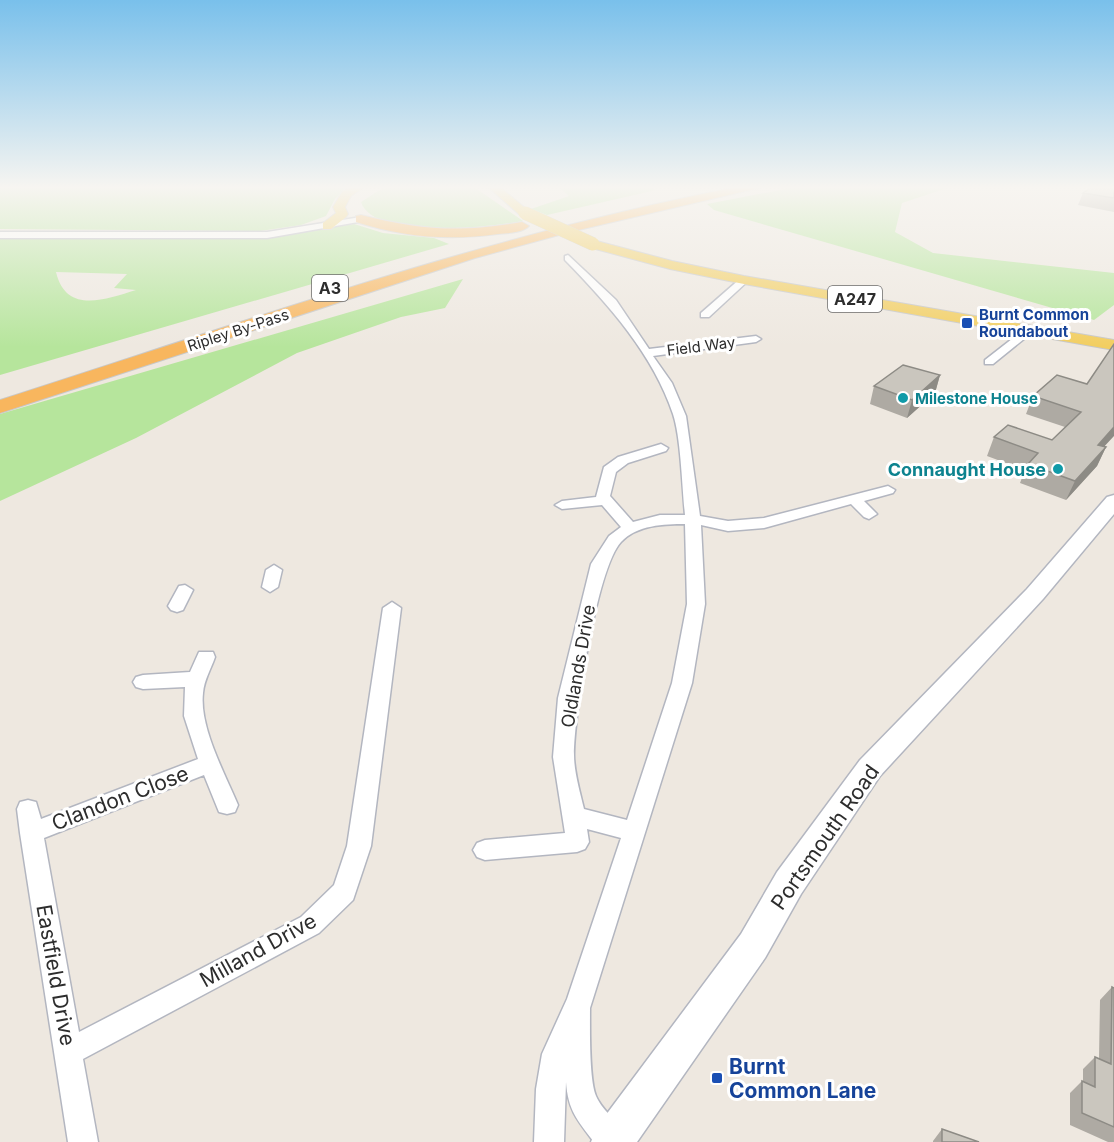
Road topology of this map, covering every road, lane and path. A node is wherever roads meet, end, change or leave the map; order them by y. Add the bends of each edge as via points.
1 (492, 240) edge
2 (528, 240) edge
3 (585, 240) edge
4 (568, 258) dead end
5 (744, 280) junction
6 (705, 315) dead end
7 (1030, 330) junction
8 (756, 339) dead end
9 (1114, 345) edge
10 (647, 353) junction
11 (989, 362) dead end
12 (0, 392) edge
13 (0, 407) edge
14 (661, 448) dead end
15 (888, 490) dead end
16 (854, 499) junction
17 (605, 500) junction
18 (1114, 501) edge
19 (562, 506) dead end
20 (869, 514) dead end
21 (693, 519) junction
22 (630, 528) junction
23 (274, 570) dead end
24 (270, 587) dead end
25 (184, 590) dead end
26 (177, 606) dead end
27 (392, 608) dead end
28 (206, 657) dead end
29 (197, 679) junction
30 (143, 682) dead end
31 (210, 763) junction
32 (227, 805) dead end
33 (574, 816) junction
34 (30, 821) joint
35 (634, 832) junction
36 (485, 850) dead end
37 (578, 1006) junction
38 (69, 1052) junction
39 (83, 1142) edge
40 (549, 1142) edge
41 (613, 1142) edge

1 - 12 highway, Ripley By-Pass / A3
2 - 13 highway, Ripley By-Pass / A3
3 - 5 main road, A247, bridge via 670,265
4 - 10 street via 612,302
5 - 6 street
5 - 7 main road, A247
7 - 9 main road, A247
7 - 11 street
8 - 10 street, Field Way
10 - 21 street via 680,416
14 - 17 street via 623,460 609,470
15 - 16 street, Oldlands Drive
16 - 20 street
16 - 21 street, Oldlands Drive via 765,523 728,526
17 - 19 street
17 - 22 street
18 - 41 main road, Portsmouth Road via 1035,594 870,768 794,874 753,946
21 - 22 street, Oldlands Drive via 660,520
21 - 35 street via 696,604 690,643 682,683
22 - 33 street, Oldlands Drive via 615,539 599,564 568,698 563,757
23 - 24 street
25 - 26 street
27 - 38 street, Milland Drive via 359,846 344,892 310,925
28 - 29 street, Clandon Close
29 - 30 street
29 - 31 street, Clandon Close via 192,704
31 - 32 street, Clandon Close
31 - 34 street, Clandon Close
33 - 35 street
33 - 36 street, Oldlands Drive via 577,842
34 - 38 street, Eastfield Drive
35 - 37 street
37 - 40 street via 564,1027 554,1066 547,1099
37 - 41 street via 576,1043 582,1102
38 - 39 street, Eastfield Drive

